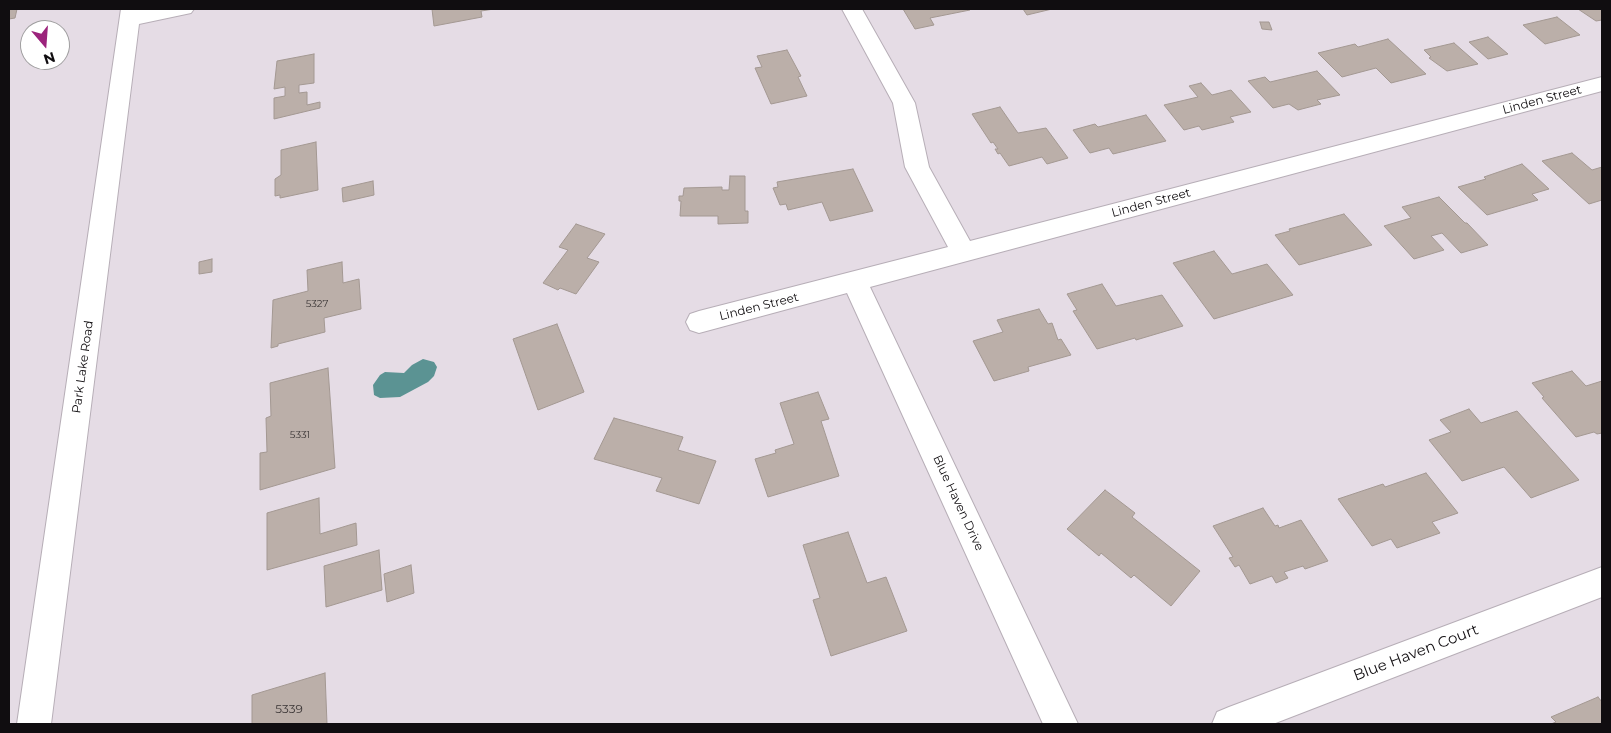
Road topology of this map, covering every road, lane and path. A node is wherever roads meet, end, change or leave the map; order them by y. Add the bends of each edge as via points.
1 (184, 9) edge
2 (852, 9) edge
3 (130, 14) edge
4 (1602, 84) edge
5 (963, 252) junction
6 (856, 282) junction
7 (699, 322) dead end
8 (1602, 582) edge
9 (34, 724) edge
10 (1061, 724) edge
11 (1229, 724) edge

1 - 3 street
2 - 5 street via 904,103 917,167
3 - 9 street, Park Lake Road
4 - 5 street, Linden Street
5 - 6 street, Linden Street
6 - 7 street, Linden Street
6 - 10 street, Blue Haven Drive
8 - 11 street, Blue Haven Court

